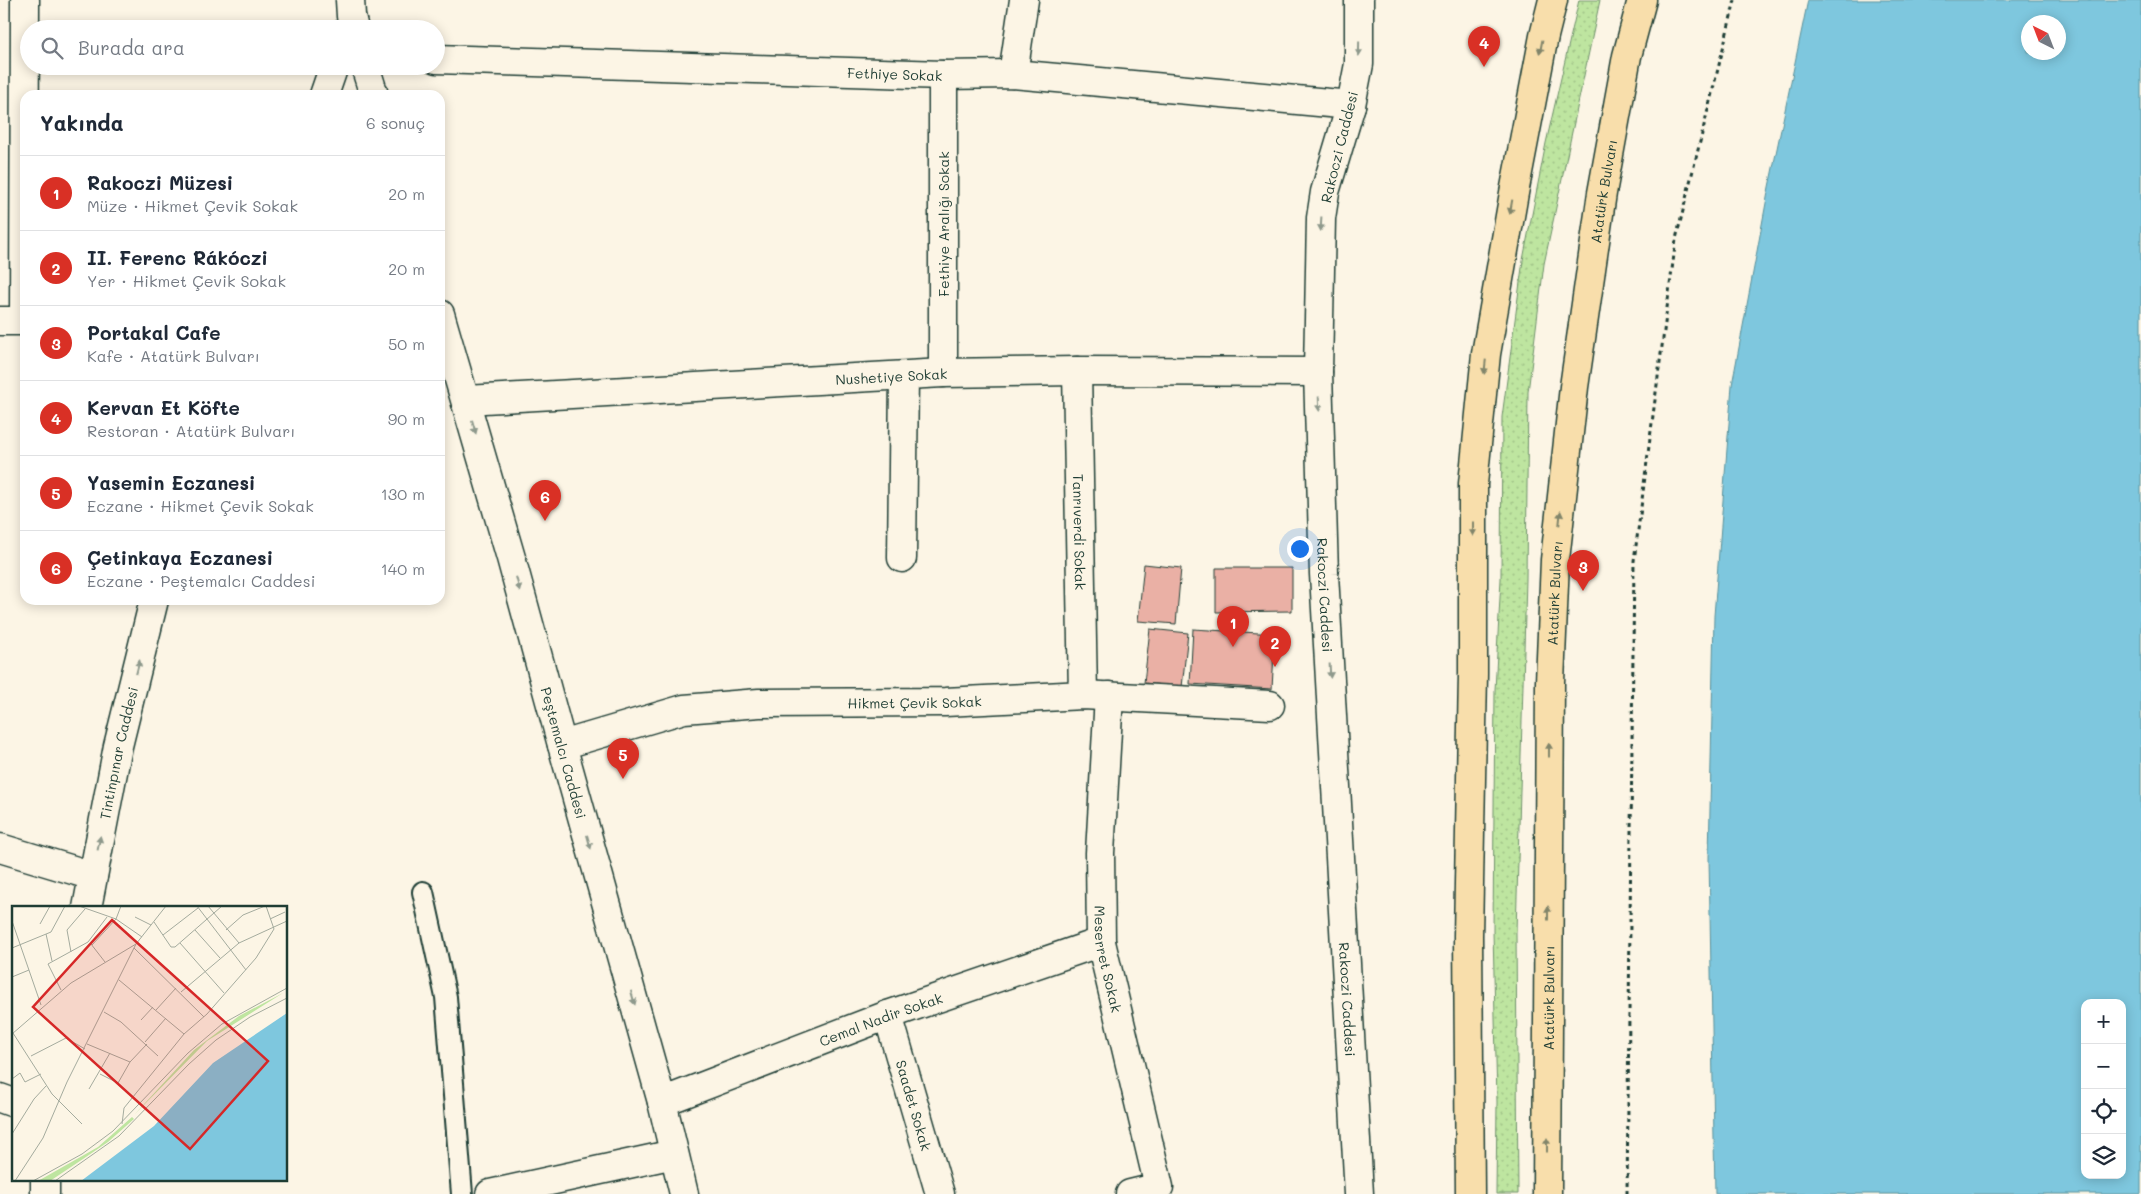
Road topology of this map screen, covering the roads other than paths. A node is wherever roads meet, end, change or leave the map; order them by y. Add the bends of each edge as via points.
1 (25, 0) edge
2 (1024, 0) edge
3 (1358, 0) edge
4 (1553, 0) edge
5 (1642, 0) edge
6 (24, 20) edge
7 (445, 59) edge
8 (1013, 74) junction
9 (23, 75) edge
10 (331, 75) edge
11 (368, 75) edge
12 (943, 75) junction
13 (22, 90) edge
14 (326, 90) edge
15 (372, 90) edge
16 (1351, 105) junction
17 (20, 178) edge
18 (16, 321) edge
19 (445, 331) edge
20 (1077, 371) junction
21 (1318, 372) junction
22 (943, 373) junction
23 (904, 376) junction
24 (466, 400) junction
25 (902, 558) dead end
26 (153, 605) edge
27 (1082, 695) junction
28 (1109, 696) junction
29 (1270, 705) dead end
30 (562, 745) junction
31 (0, 848) edge
32 (93, 876) junction
33 (423, 892) dead end
34 (87, 906) edge
35 (1101, 942) junction
36 (888, 1015) junction
37 (0, 1098) edge
38 (662, 1102) junction
39 (12, 1103) edge
40 (674, 1154) junction
41 (462, 1194) edge
42 (490, 1194) edge
43 (684, 1194) edge
44 (940, 1194) edge
45 (1130, 1194) edge
46 (1359, 1194) edge
47 (1470, 1194) edge
48 (1547, 1194) edge

1 - 6 street
2 - 8 street
3 -> 16 street, Rakoczi Caddesi via 1359,64
4 -> 47 main road via 1486,354 1473,484 1468,936
48 -> 5 main road, Atatürk Bulvarı via 1550,682 1555,560 1574,387 1600,203 1627,56
7 - 12 street, Fethiye Sokak
8 - 12 street, Fethiye Sokak
8 - 16 street, Fethiye Sokak
9 - 13 street
10 - 14 street
11 - 15 street
12 - 22 street, Fethiye Aralığı Sokak
16 -> 21 street, Rakoczi Caddesi via 1325,192 1321,218
17 - 18 street
19 - 24 street, Peştemalcı Caddesi
20 - 21 street, Nushetiye Sokak
20 - 22 street, Nushetiye Sokak
20 - 27 street, Tanrıverdi Sokak
21 -> 46 street, Rakoczi Caddesi via 1324,574
22 - 23 street, Nushetiye Sokak
23 - 24 street, Nushetiye Sokak
23 - 25 street
24 -> 30 street, Peştemalcı Caddesi
32 -> 26 street, Tintinpınar Caddesi via 118,746
27 - 28 street, Hikmet Çevik Sokak
27 - 30 street, Hikmet Çevik Sokak via 945,702 759,703 684,709
28 - 29 street, Hikmet Çevik Sokak
28 - 35 street, Meserret Sokak via 1100,852
30 -> 38 street, Peştemalcı Caddesi
31 - 32 street
32 - 34 street, Tintinpınar Caddesi
33 - 41 lane via 446,996
35 - 36 street, Cemal Nadir Sokak
35 - 45 street, Meserret Sokak via 1159,1187
36 - 38 street, Cemal Nadir Sokak
36 - 44 street, Saadet Sokak
37 - 39 street
38 - 40 street, Peştemalcı Caddesi
40 - 42 street
40 - 43 street, Peştemalcı Caddesi

